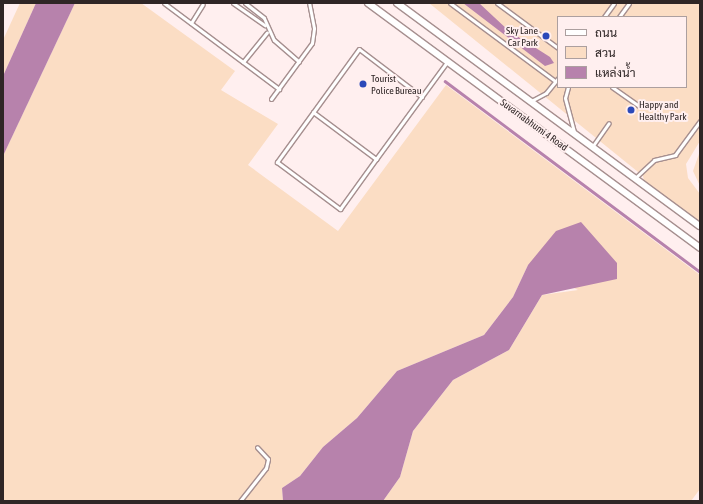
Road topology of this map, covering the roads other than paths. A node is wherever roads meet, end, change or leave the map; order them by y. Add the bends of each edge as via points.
1 (164, 3) edge
2 (233, 3) edge
3 (309, 3) edge
4 (368, 3) edge
5 (397, 3) edge
6 (450, 3) edge
7 (497, 3) edge
8 (614, 3) edge
9 (629, 3) edge
10 (204, 4) dead end
11 (248, 4) edge
12 (605, 16) edge
13 (620, 16) edge
14 (191, 23) junction
15 (265, 25) junction
16 (267, 32) junction
17 (557, 47) edge
18 (243, 62) junction
19 (299, 62) junction
20 (447, 62) junction
21 (557, 79) edge
22 (568, 88) edge
23 (613, 88) edge
24 (279, 89) junction
25 (422, 97) junction
26 (272, 100) dead end
27 (531, 101) junction
28 (639, 106) dead end
29 (313, 112) junction
30 (700, 121) edge
31 (609, 123) dead end
32 (574, 133) junction
33 (592, 147) junction
34 (376, 159) junction
35 (635, 178) junction
36 (700, 226) edge
37 (700, 248) edge
38 (256, 447) dead end
39 (240, 501) edge

1 - 14 lane
2 - 15 lane
3 - 19 lane via 313,36
4 - 20 street, Suvarnabhumi 4 Road
5 - 27 street, Suvarnabhumi 4 Road
6 - 21 lane
7 - 17 lane
8 - 12 lane
9 - 13 lane
10 - 14 lane
11 - 15 lane via 264,18
14 - 18 lane
15 - 16 lane
16 - 18 lane
16 - 19 lane
18 - 24 lane
19 - 24 lane
20 - 25 lane
20 - 37 street, Suvarnabhumi 4 Road
21 - 27 lane via 543,96
22 - 32 lane via 565,98
23 - 28 lane
24 - 26 lane
25 - 29 lane via 359,49
25 - 34 lane
27 - 32 street, Suvarnabhumi 4 Road
29 - 34 lane
29 - 34 lane via 277,162 340,209
30 - 35 lane via 675,155 654,160
31 - 33 lane
32 - 33 street, Suvarnabhumi 4 Road
33 - 35 street, Suvarnabhumi 4 Road
35 - 36 street, Suvarnabhumi 4 Road
38 - 39 lane via 268,459 266,468

